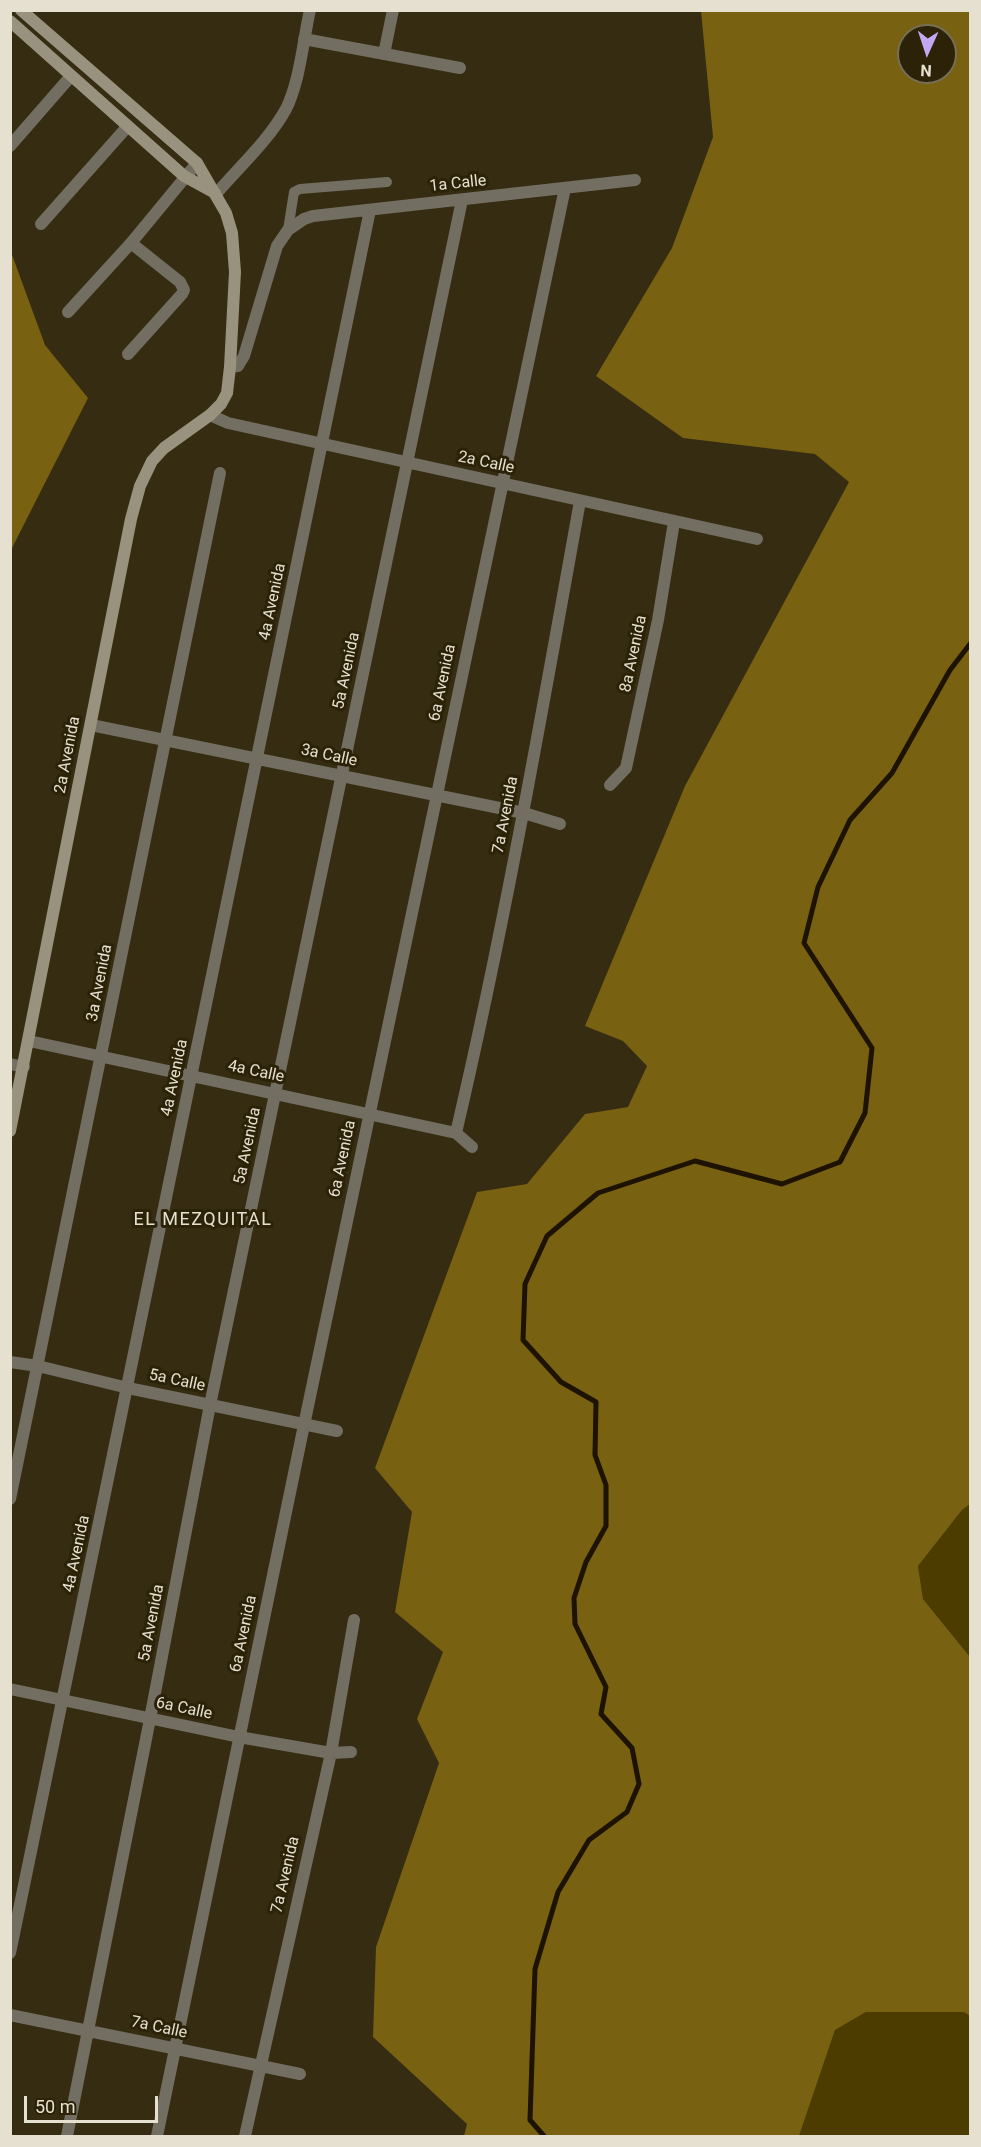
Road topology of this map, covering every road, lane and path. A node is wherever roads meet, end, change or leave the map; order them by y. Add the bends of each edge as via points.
1 (21, 10) edge
2 (310, 10) edge
3 (393, 10) edge
4 (12, 26) edge
5 (304, 39) junction
6 (384, 54) junction
7 (460, 68) dead end
8 (71, 76) junction
9 (127, 127) junction
10 (10, 146) edge
11 (197, 163) junction
12 (184, 176) junction
13 (635, 180) dead end
14 (387, 182) dead end
15 (565, 188) junction
16 (216, 194) junction
17 (462, 200) junction
18 (370, 210) junction
19 (41, 224) dead end
20 (288, 230) junction
21 (131, 243) junction
22 (68, 312) dead end
23 (128, 354) dead end
24 (230, 367) junction
25 (210, 415) junction
26 (322, 444) junction
27 (408, 463) junction
28 (220, 473) dead end
29 (502, 484) junction
30 (580, 501) junction
31 (674, 522) junction
32 (757, 539) dead end
33 (91, 724) junction
34 (165, 740) junction
35 (258, 758) junction
36 (342, 776) junction
37 (610, 785) dead end
38 (437, 795) junction
39 (524, 813) junction
40 (560, 824) dead end
41 (28, 1041) junction
42 (102, 1056) junction
43 (10, 1064) edge
44 (24, 1067) junction
45 (192, 1075) junction
46 (276, 1093) junction
47 (370, 1113) junction
48 (10, 1131) edge
49 (456, 1133) junction
50 (472, 1147) dead end
51 (10, 1362) edge
52 (38, 1366) junction
53 (128, 1388) junction
54 (210, 1405) junction
55 (304, 1425) junction
56 (337, 1431) dead end
57 (10, 1499) edge
58 (354, 1620) dead end
59 (10, 1689) edge
60 (63, 1701) junction
61 (150, 1719) junction
62 (239, 1737) junction
63 (351, 1752) dead end
64 (331, 1753) junction
65 (10, 1953) edge
66 (10, 2015) edge
67 (88, 2030) junction
68 (176, 2048) junction
69 (260, 2066) junction
70 (300, 2074) dead end
71 (67, 2136) edge
72 (157, 2136) edge
73 (245, 2136) edge

1 - 11 main road, 2a Avenida
2 - 5 street
3 - 6 street
4 - 8 main road
5 - 6 street
5 - 16 street via 286,109
6 - 7 street
8 - 9 main road
8 - 10 street
9 - 12 main road
9 - 19 street
11 - 12 street
11 - 16 main road, 2a Avenida
12 - 16 main road
12 - 21 street
13 - 15 street, 1a Calle
14 - 20 lane via 300,189 294,192
15 - 17 street, 1a Calle
15 - 29 street, 6a Avenida
16 - 24 main road, 2a Avenida via 234,244
17 - 18 street, 1a Calle
17 - 27 street, 5a Avenida
18 - 20 street, 1a Calle via 313,216
18 - 26 street, 4a Avenida
20 - 24 street via 274,256 242,362
21 - 22 street
21 - 23 street via 180,282 184,290
24 - 25 main road, 2a Avenida via 227,393
25 - 26 street, 2a Calle via 228,423
25 - 33 main road, 2a Avenida via 157,455 144,476 131,519
26 - 27 street, 2a Calle
26 - 35 street, 4a Avenida
27 - 29 street, 2a Calle
27 - 36 street, 5a Avenida
28 - 34 street, 3a Avenida
29 - 30 street, 2a Calle
29 - 38 street, 6a Avenida
30 - 31 street, 2a Calle
30 - 39 street, 7a Avenida
31 - 32 street, 2a Calle
31 - 37 street, 8a Avenida via 627,768
33 - 34 street, 3a Calle
33 - 41 main road, 2a Avenida
34 - 35 street, 3a Calle
34 - 42 street, 3a Avenida
35 - 36 street, 3a Calle
35 - 45 street, 4a Avenida
36 - 38 street, 3a Calle
36 - 46 street, 5a Avenida
38 - 39 street, 3a Calle
38 - 47 street, 6a Avenida
39 - 40 street, 3a Calle
39 - 49 street, 7a Avenida
41 - 42 street, 4a Calle
41 - 44 main road, 2a Avenida
42 - 45 street, 4a Calle
42 - 52 street, 3a Avenida
43 - 44 street
44 - 48 main road, 2a Avenida
45 - 46 street, 4a Calle
45 - 53 street, 4a Avenida
46 - 47 street, 4a Calle
46 - 54 street, 5a Avenida
47 - 49 street, 4a Calle
47 - 55 street, 6a Avenida
49 - 50 street, 4a Calle
51 - 52 street, 5a Calle
52 - 53 street, 5a Calle
52 - 57 street, 3a Avenida
53 - 54 street, 5a Calle
53 - 60 street, 4a Avenida
54 - 55 street, 5a Calle
54 - 61 street, 5a Avenida
55 - 56 street, 5a Calle
55 - 62 street, 6a Avenida
58 - 64 street, 7a Avenida
59 - 60 street, 6a Calle
60 - 61 street, 6a Calle
60 - 65 street, 4a Avenida
61 - 62 street, 6a Calle
61 - 67 street, 5a Avenida
62 - 64 street, 6a Calle
62 - 68 street, 6a Avenida
63 - 64 street, 6a Calle
64 - 69 street, 7a Avenida
66 - 67 street, 7a Calle
67 - 68 street, 7a Calle
67 - 71 street, 5a Avenida
68 - 69 street, 7a Calle
68 - 72 street, 6a Avenida
69 - 70 street, 7a Calle
69 - 73 street, 7a Avenida

